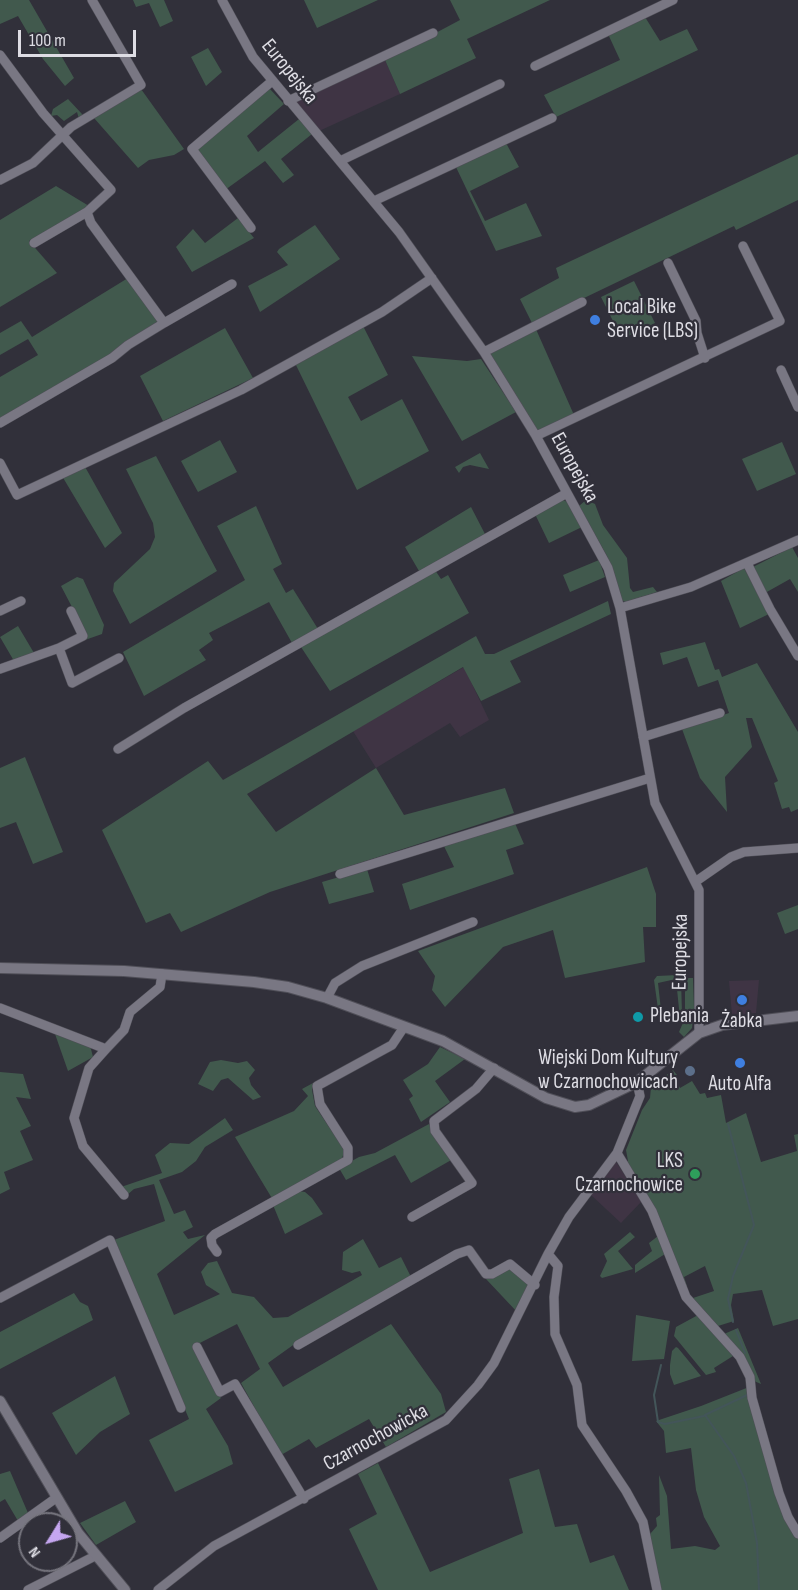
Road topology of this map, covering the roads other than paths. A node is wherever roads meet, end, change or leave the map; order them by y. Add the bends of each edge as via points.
1 (92, 0) edge
2 (222, 0) edge
3 (673, 0) edge
4 (433, 33) dead end
5 (0, 56) edge
6 (535, 66) dead end
7 (272, 82) junction
8 (500, 84) dead end
9 (288, 101) junction
10 (552, 118) dead end
11 (63, 135) junction
12 (340, 161) junction
13 (0, 180) edge
14 (374, 201) junction
15 (87, 212) junction
16 (251, 228) dead end
17 (34, 243) dead end
18 (743, 246) dead end
19 (668, 263) dead end
20 (432, 278) junction
21 (232, 284) dead end
22 (582, 302) dead end
23 (164, 323) junction
24 (484, 352) junction
25 (705, 358) junction
26 (781, 370) dead end
27 (798, 407) edge
28 (0, 423) edge
29 (536, 436) junction
30 (0, 463) edge
31 (567, 493) junction
32 (798, 540) edge
33 (747, 563) junction
34 (21, 601) dead end
35 (620, 608) junction
36 (0, 611) edge
37 (71, 611) dead end
38 (59, 648) junction
39 (798, 656) edge
40 (119, 658) dead end
41 (0, 669) edge
42 (720, 713) dead end
43 (643, 737) junction
44 (118, 749) dead end
45 (650, 778) junction
46 (798, 848) edge
47 (340, 874) dead end
48 (695, 882) junction
49 (473, 922) dead end
50 (0, 968) edge
51 (162, 974) junction
52 (327, 998) junction
53 (0, 1008) edge
54 (798, 1016) edge
55 (404, 1027) junction
56 (699, 1033) junction
57 (106, 1049) junction
58 (494, 1068) junction
59 (637, 1082) junction
60 (617, 1153) junction
61 (124, 1195) dead end
62 (412, 1217) dead end
63 (217, 1252) dead end
64 (548, 1254) junction
65 (535, 1285) junction
66 (0, 1298) edge
67 (297, 1345) dead end
68 (197, 1347) dead end
69 (0, 1401) edge
70 (181, 1408) dead end
71 (56, 1498) junction
72 (304, 1498) junction
73 (798, 1534) edge
74 (0, 1538) edge
75 (95, 1556) junction
76 (28, 1590) edge
77 (125, 1590) edge
78 (158, 1590) edge
79 (657, 1590) edge

1 - 11 street via 141,86
2 - 7 street, Europejska via 247,49
3 - 6 street
4 - 9 street
5 - 11 street
7 - 9 street, Europejska
7 - 16 street via 192,149
8 - 12 street
9 - 12 street, Europejska
10 - 14 street
11 - 13 street via 33,163
11 - 15 street via 111,190
12 - 14 street, Europejska
14 - 20 street, Europejska
15 - 17 street
15 - 23 street
18 - 25 street via 780,321
19 - 25 street via 696,321
20 - 24 street, Europejska
20 - 30 street via 382,312 241,390 17,495
21 - 23 street
22 - 24 street
23 - 28 street
24 - 29 street, Europejska
25 - 29 street
26 - 27 street
29 - 31 street, Europejska
31 - 35 street, Europejska via 608,568
31 - 44 street
32 - 33 street
33 - 35 street via 691,587
33 - 39 street
34 - 36 street
35 - 43 street, Europejska
37 - 38 street via 83,636
38 - 40 street via 72,683
38 - 41 street
42 - 43 street
43 - 45 street, Europejska
45 - 47 street
45 - 48 street, Europejska via 659,813
46 - 48 street via 744,852 730,857
48 - 56 street, Europejska via 699,902
49 - 52 street via 362,966 335,983
50 - 51 street
51 - 52 street via 254,982
51 - 57 street via 160,987 130,1012 124,1030
52 - 55 street
53 - 57 street
54 - 56 street via 722,1025
55 - 58 street via 450,1044
55 - 63 street via 392,1045 317,1086 320,1104 348,1148 348,1160 215,1234 211,1238
56 - 59 street
57 - 61 street via 89,1068 74,1118 83,1146
58 - 59 street via 566,1106 589,1105
58 - 62 street via 476,1089 434,1121 435,1131 472,1183
59 - 60 street, Czarnochowicka via 640,1095
60 - 64 street, Czarnochowicka
60 - 73 street via 652,1211 686,1297 741,1357 779,1493
64 - 65 street, Czarnochowicka
64 - 79 street via 558,1266 555,1334 578,1385 582,1425 643,1522
65 - 67 street via 510,1264 486,1274 469,1250
65 - 72 street, Czarnochowicka via 495,1363 446,1420
66 - 70 street via 110,1240
68 - 72 street via 220,1392 235,1384
69 - 71 street
71 - 74 street
71 - 75 street
72 - 78 street, Czarnochowicka via 214,1546
75 - 76 street
75 - 77 street

